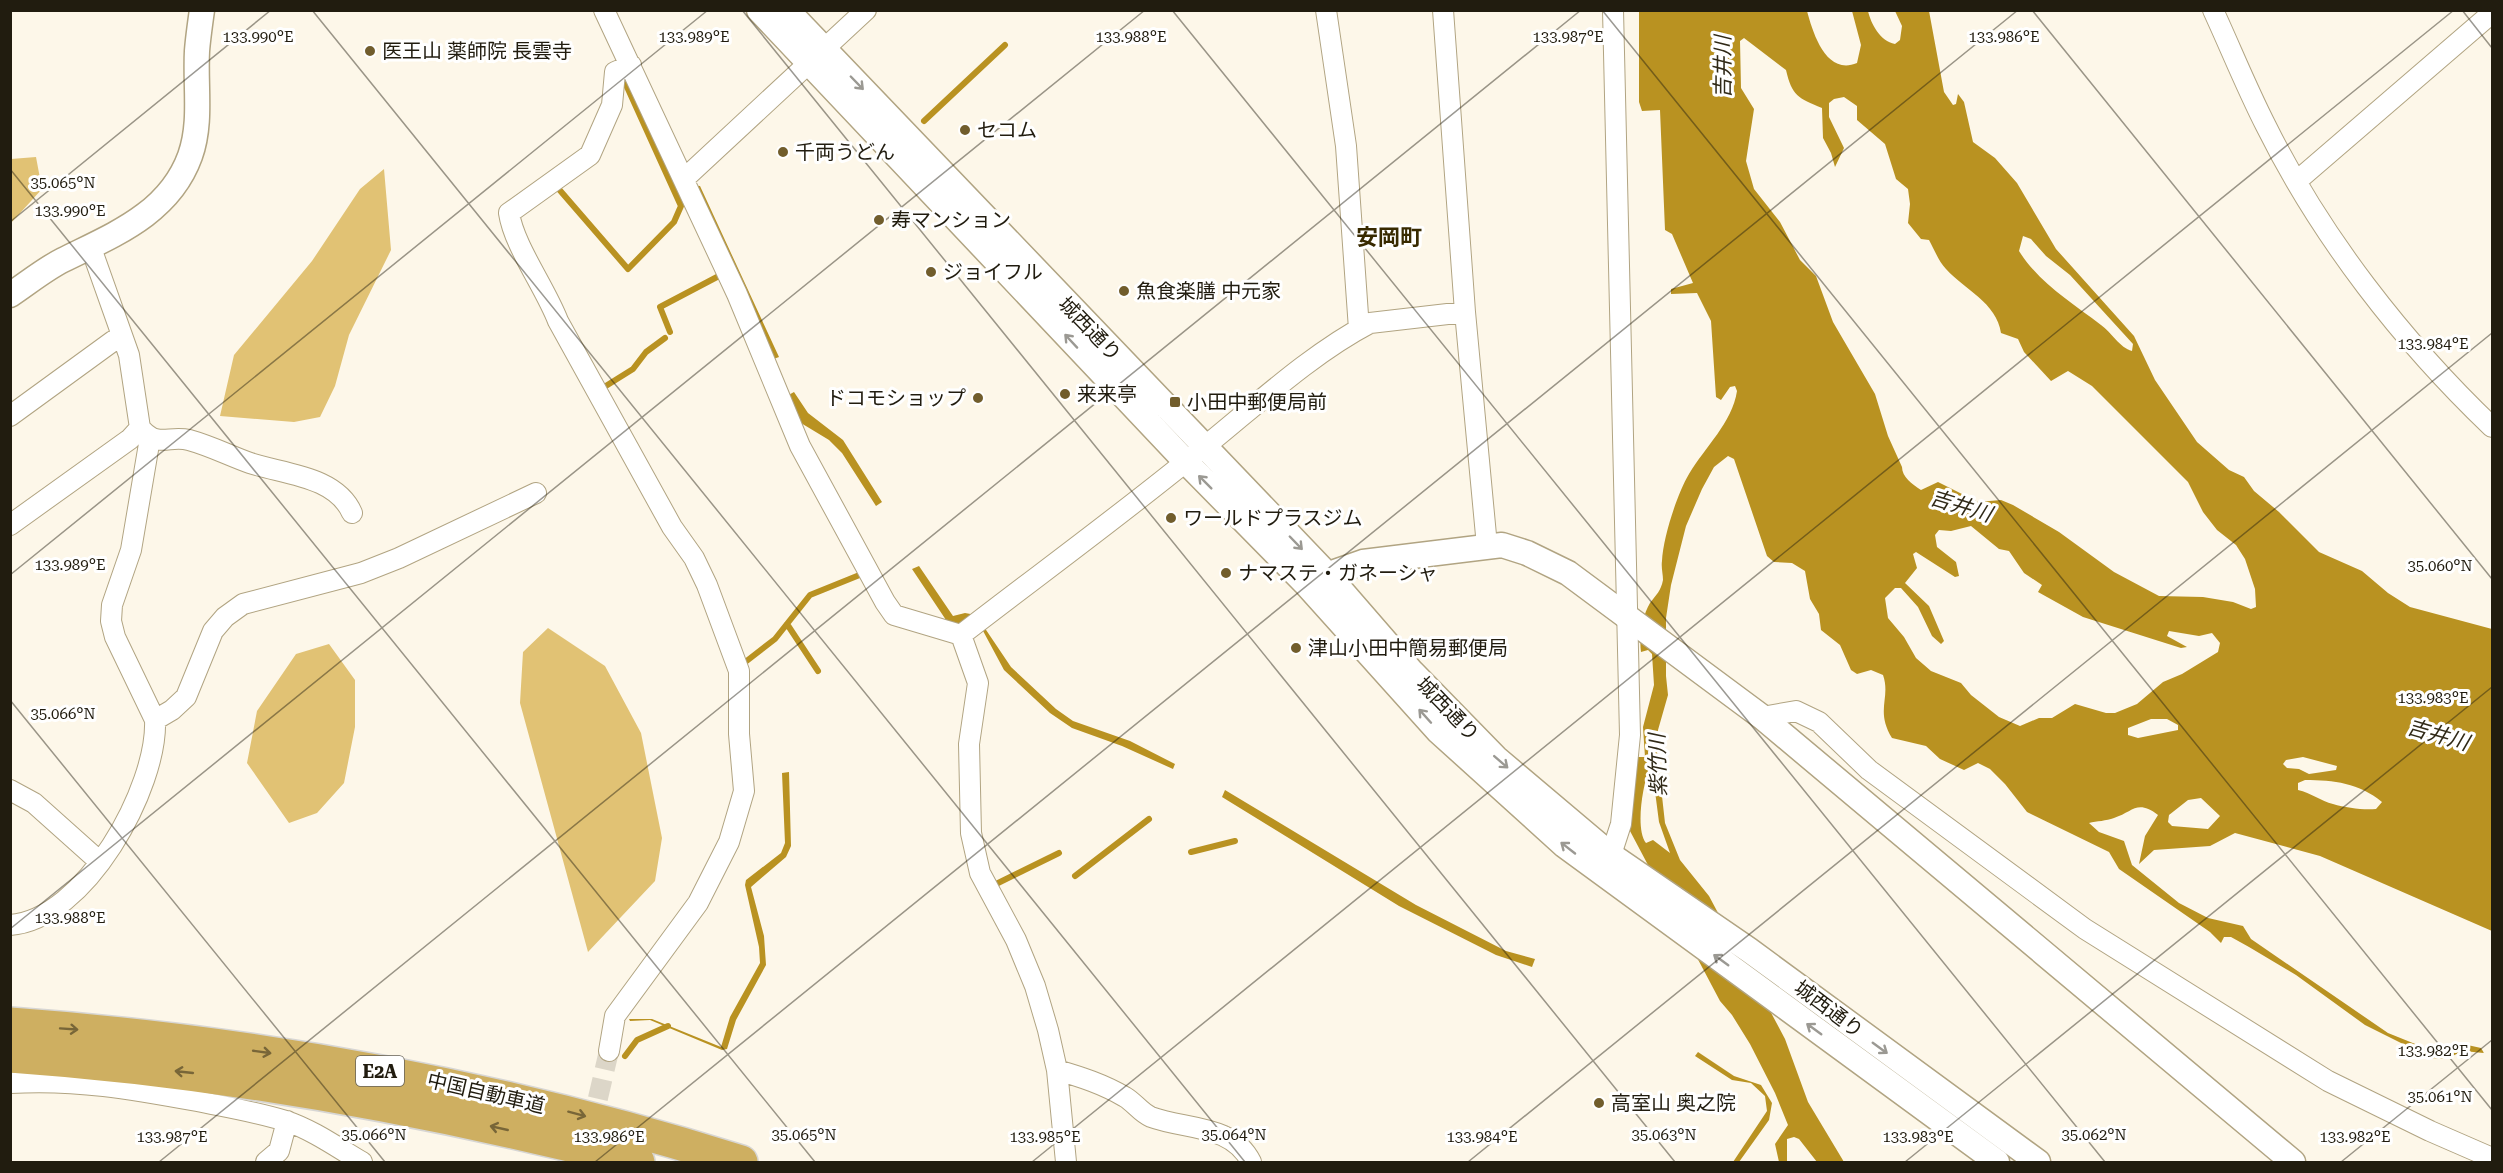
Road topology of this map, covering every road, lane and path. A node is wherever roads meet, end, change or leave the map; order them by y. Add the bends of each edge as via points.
1 (202, 10) edge
2 (604, 10) edge
3 (759, 10) edge
4 (787, 10) edge
5 (866, 10) edge
6 (1326, 10) edge
7 (1443, 10) edge
8 (1614, 10) edge
9 (2213, 10) edge
10 (2493, 13) edge
11 (817, 56) junction
12 (631, 66) junction
13 (684, 179) junction
14 (2298, 180) junction
15 (91, 248) junction
16 (10, 295) edge
17 (1464, 312) junction
18 (1359, 329) junction
19 (123, 338) junction
20 (10, 416) edge
21 (2493, 427) edge
22 (145, 433) junction
23 (1195, 455) junction
24 (536, 494) dead end
25 (352, 513) dead end
26 (10, 525) edge
27 (1487, 546) junction
28 (1316, 578) junction
29 (1631, 618) junction
30 (961, 635) junction
31 (1762, 717) junction
32 (155, 720) junction
33 (10, 790) edge
34 (100, 862) junction
35 (1608, 865) junction
36 (10, 925) edge
37 (10, 1024) edge
38 (609, 1051) tunnel mouth
39 (10, 1056) edge
40 (1057, 1070) junction
41 (10, 1083) edge
42 (287, 1121) junction
43 (2493, 1158) edge
44 (266, 1162) edge
45 (362, 1162) edge
46 (638, 1162) edge
47 (741, 1162) edge
48 (1065, 1162) edge
49 (1251, 1162) edge
50 (1997, 1162) edge
51 (2038, 1162) edge
52 (2293, 1162) edge

1 - 15 street via 197,52 197,122 190,156 155,207 134,225
2 - 12 street
3 - 11 street, 城西通り
4 - 11 street, 城西通り
5 - 11 street
6 - 18 street via 1346,146
7 - 17 street
8 - 29 street
9 - 14 street via 2267,128
10 - 14 street
11 - 13 street
11 - 23 street, 城西通り
12 - 13 street
12 - 38 street via 615,72 612,105 590,155 509,213 510,220 558,321 707,585 739,671 744,791 729,842 698,903 615,1016
13 - 30 street via 800,446 885,602 894,615
14 - 21 street via 2322,223 2411,340
15 - 16 street via 63,260
15 - 19 street
17 - 18 street via 1370,323
17 - 27 street
18 - 23 street
19 - 20 street via 113,341
19 - 22 street
22 - 25 street via 166,441 187,439 249,463 313,480 349,506
22 - 26 street via 130,439
22 - 32 street via 131,550 112,604 111,621
23 - 28 street, 城西通り
23 - 30 street
24 - 32 street via 361,573 243,604 213,631 186,697
27 - 28 street via 1352,564
27 - 29 street via 1519,550 1568,573
28 - 35 street, 城西通り
29 - 31 street
29 - 35 street via 1630,735 1621,824
30 - 40 street via 978,683 969,744 973,843 980,873 1016,940 1035,986
31 - 43 street via 1796,711 1819,722 1869,770 2085,929 2328,1081
31 - 52 street
32 - 34 street via 146,779
33 - 34 street via 34,803
34 - 36 street via 89,880 69,899 46,913
50 -> 35 street, 城西通り via 1666,920
35 -> 51 street, 城西通り via 1646,879 1749,950
37 -> 47 highway, 中国自動車道 / E2A via 195,1042 326,1060 562,1110
46 -> 39 highway, 中国自動車道 / E2A via 437,1114 318,1091 199,1073
40 - 48 street
40 - 49 street via 1100,1083 1129,1099 1148,1116 1233,1139
41 - 42 street via 58,1080 133,1089
42 - 44 street via 279,1151
42 - 45 street

